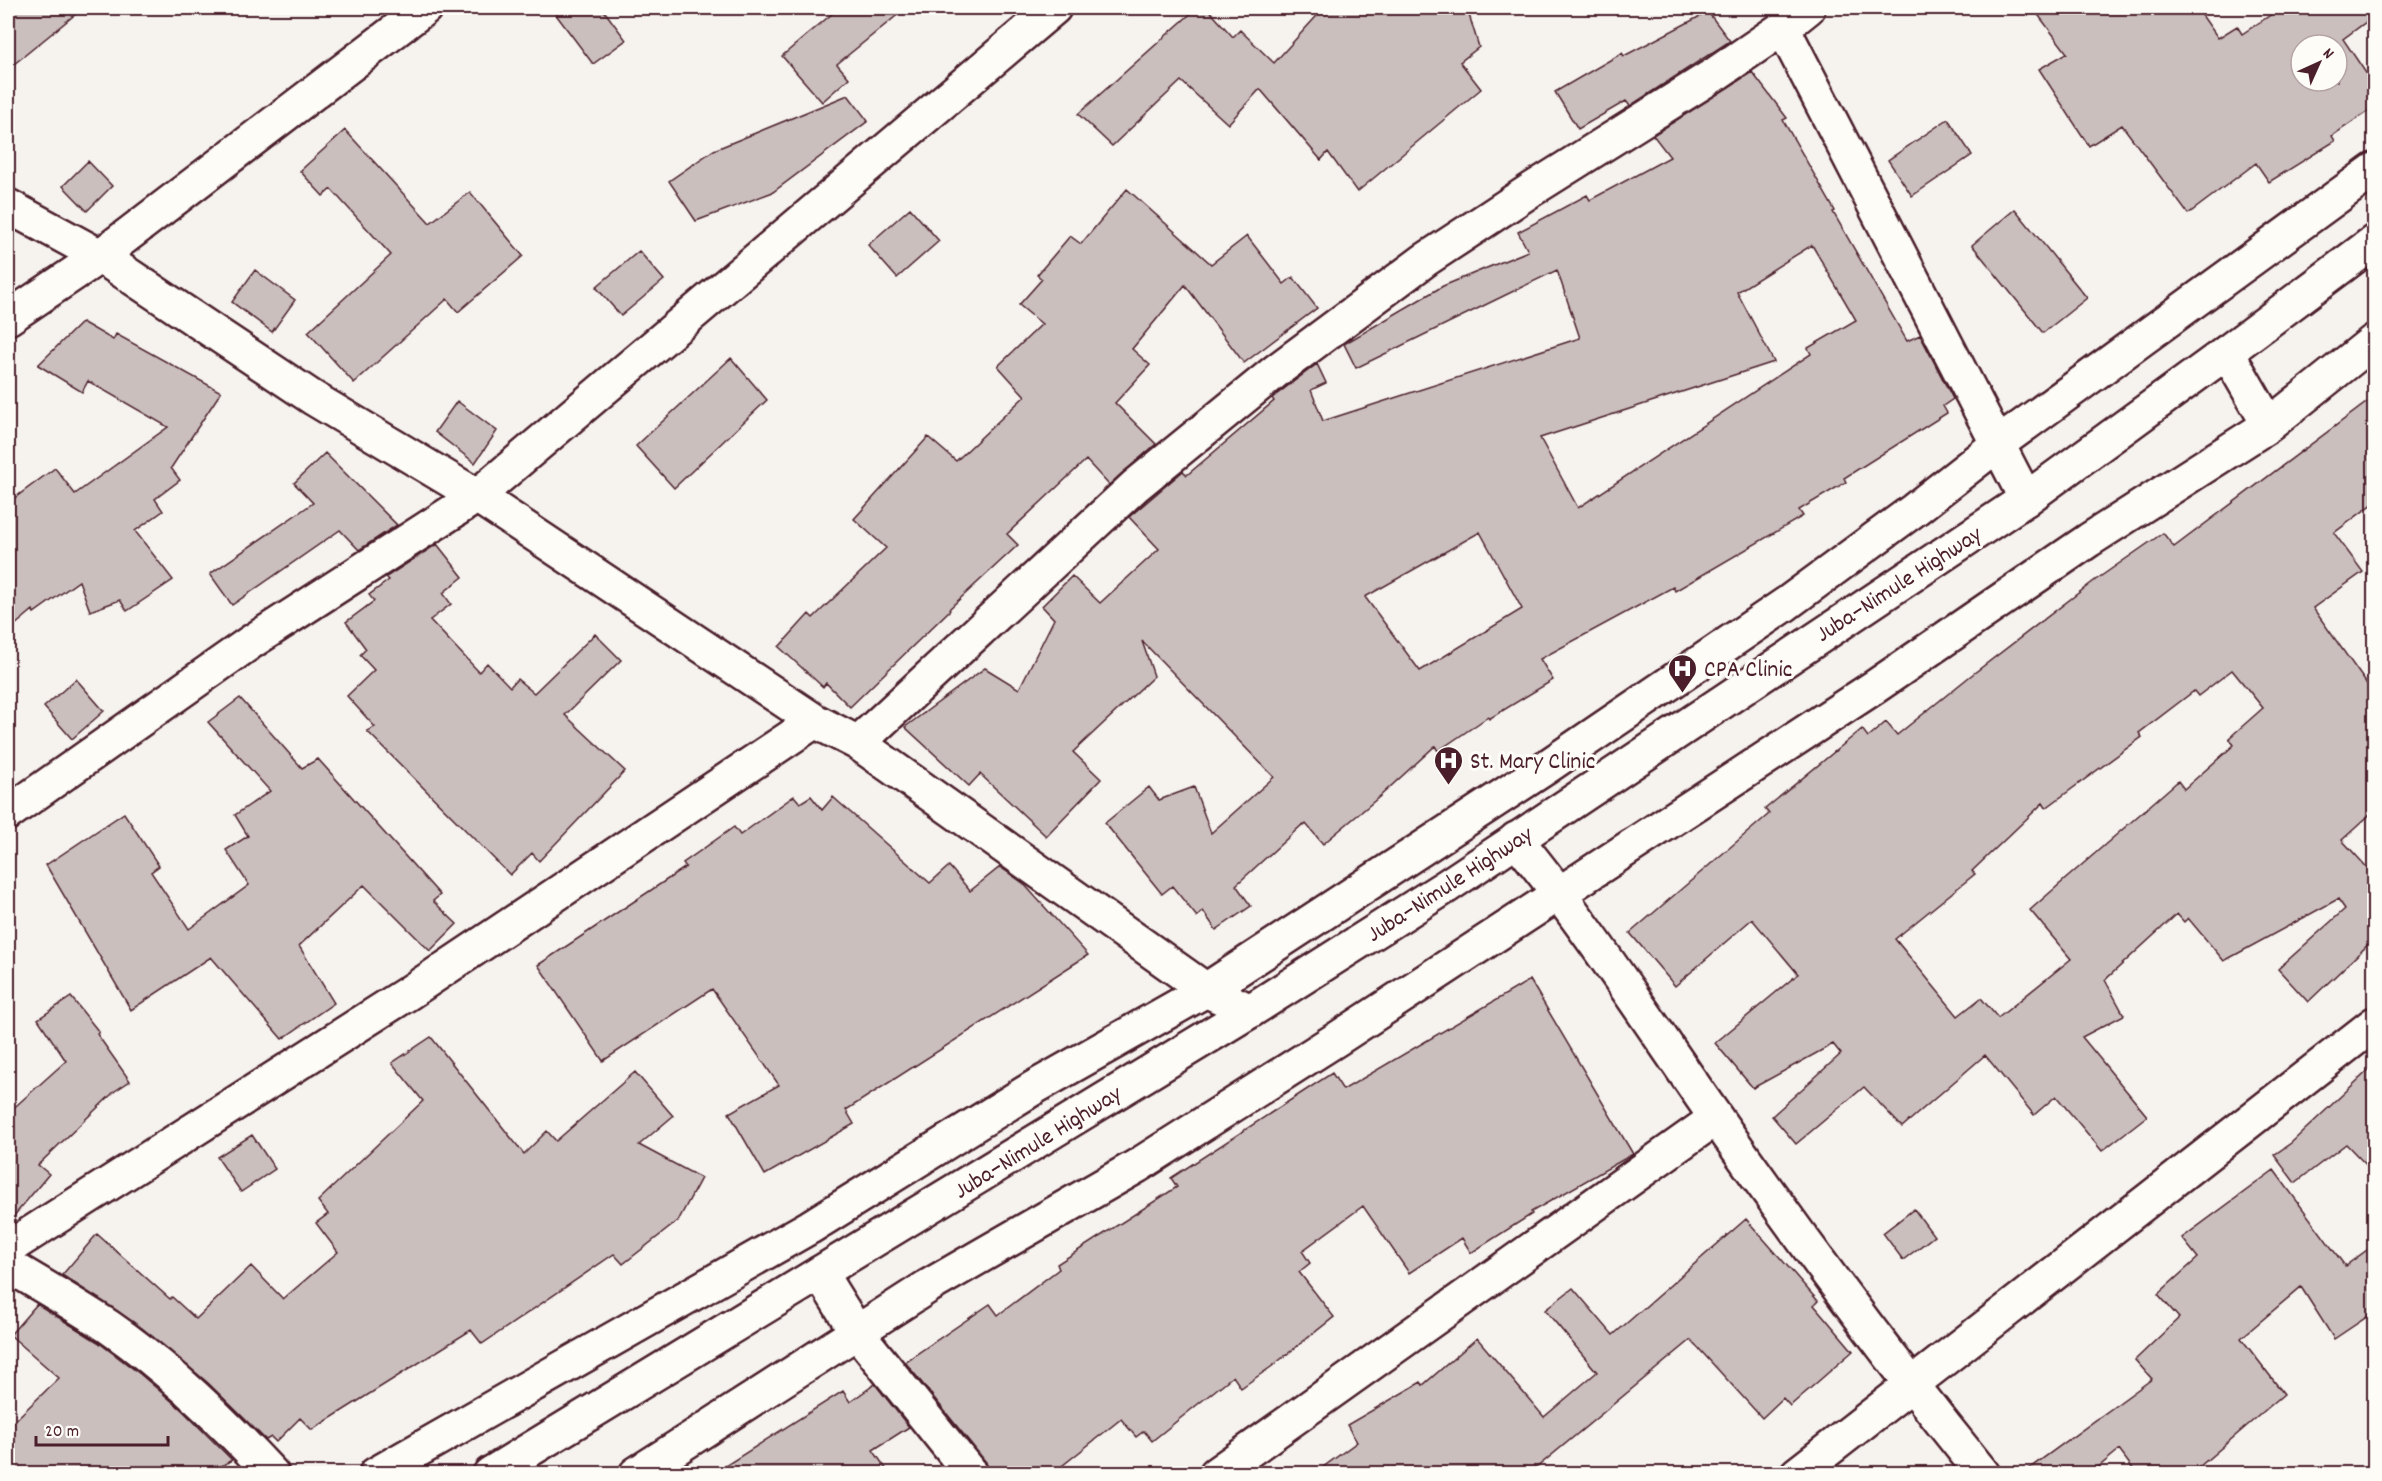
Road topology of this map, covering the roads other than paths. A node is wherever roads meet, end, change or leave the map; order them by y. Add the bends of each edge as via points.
1 (425, 8) edge
2 (1054, 8) edge
3 (1808, 8) edge
4 (1784, 28) junction
5 (2374, 170) edge
6 (8, 206) edge
7 (2374, 242) edge
8 (100, 256) junction
9 (8, 318) edge
10 (2374, 341) edge
11 (2228, 352) junction
12 (2269, 425) junction
13 (1998, 444) junction
14 (477, 496) junction
15 (2026, 499) junction
16 (815, 720) junction
17 (858, 743) junction
18 (8, 813) edge
19 (1516, 839) junction
20 (1560, 893) junction
21 (1206, 990) junction
22 (1250, 1011) junction
23 (2374, 1024) edge
24 (1716, 1118) junction
25 (8, 1248) edge
26 (8, 1264) edge
27 (820, 1274) junction
28 (856, 1331) junction
29 (1910, 1384) junction
30 (273, 1473) edge
31 (376, 1473) edge
32 (490, 1473) edge
33 (636, 1473) edge
34 (971, 1473) edge
35 (1216, 1473) edge
36 (1797, 1473) edge
37 (1983, 1473) edge

1 - 8 street
2 - 14 street
3 - 4 street
4 - 13 street
4 - 17 street via 1425,260 1276,371 1135,486
5 - 13 street
6 - 8 street
7 - 11 street, Juba–Nimule Highway
8 - 9 street
8 - 14 street via 313,398
10 - 12 street
11 - 12 street
11 - 15 street, Juba–Nimule Highway
12 - 20 street via 2089,540 1876,686
13 - 15 street
13 - 21 street via 1786,604 1545,768
14 - 16 street
14 - 18 street via 251,642
15 - 19 street, Juba–Nimule Highway
16 - 17 street
16 - 25 street via 410,992
17 - 21 street
19 - 20 street
19 - 22 street, Juba–Nimule Highway
20 - 24 street
20 - 28 street via 1137,1166
21 - 22 street
21 - 31 street via 1035,1087 810,1227
22 - 27 street, Juba–Nimule Highway
23 - 29 street
24 - 29 street
24 - 35 street
26 - 30 street via 110,1327 199,1402
27 - 28 street
27 - 32 street, Juba–Nimule Highway
28 - 33 street
28 - 34 street
29 - 36 street
29 - 37 street

